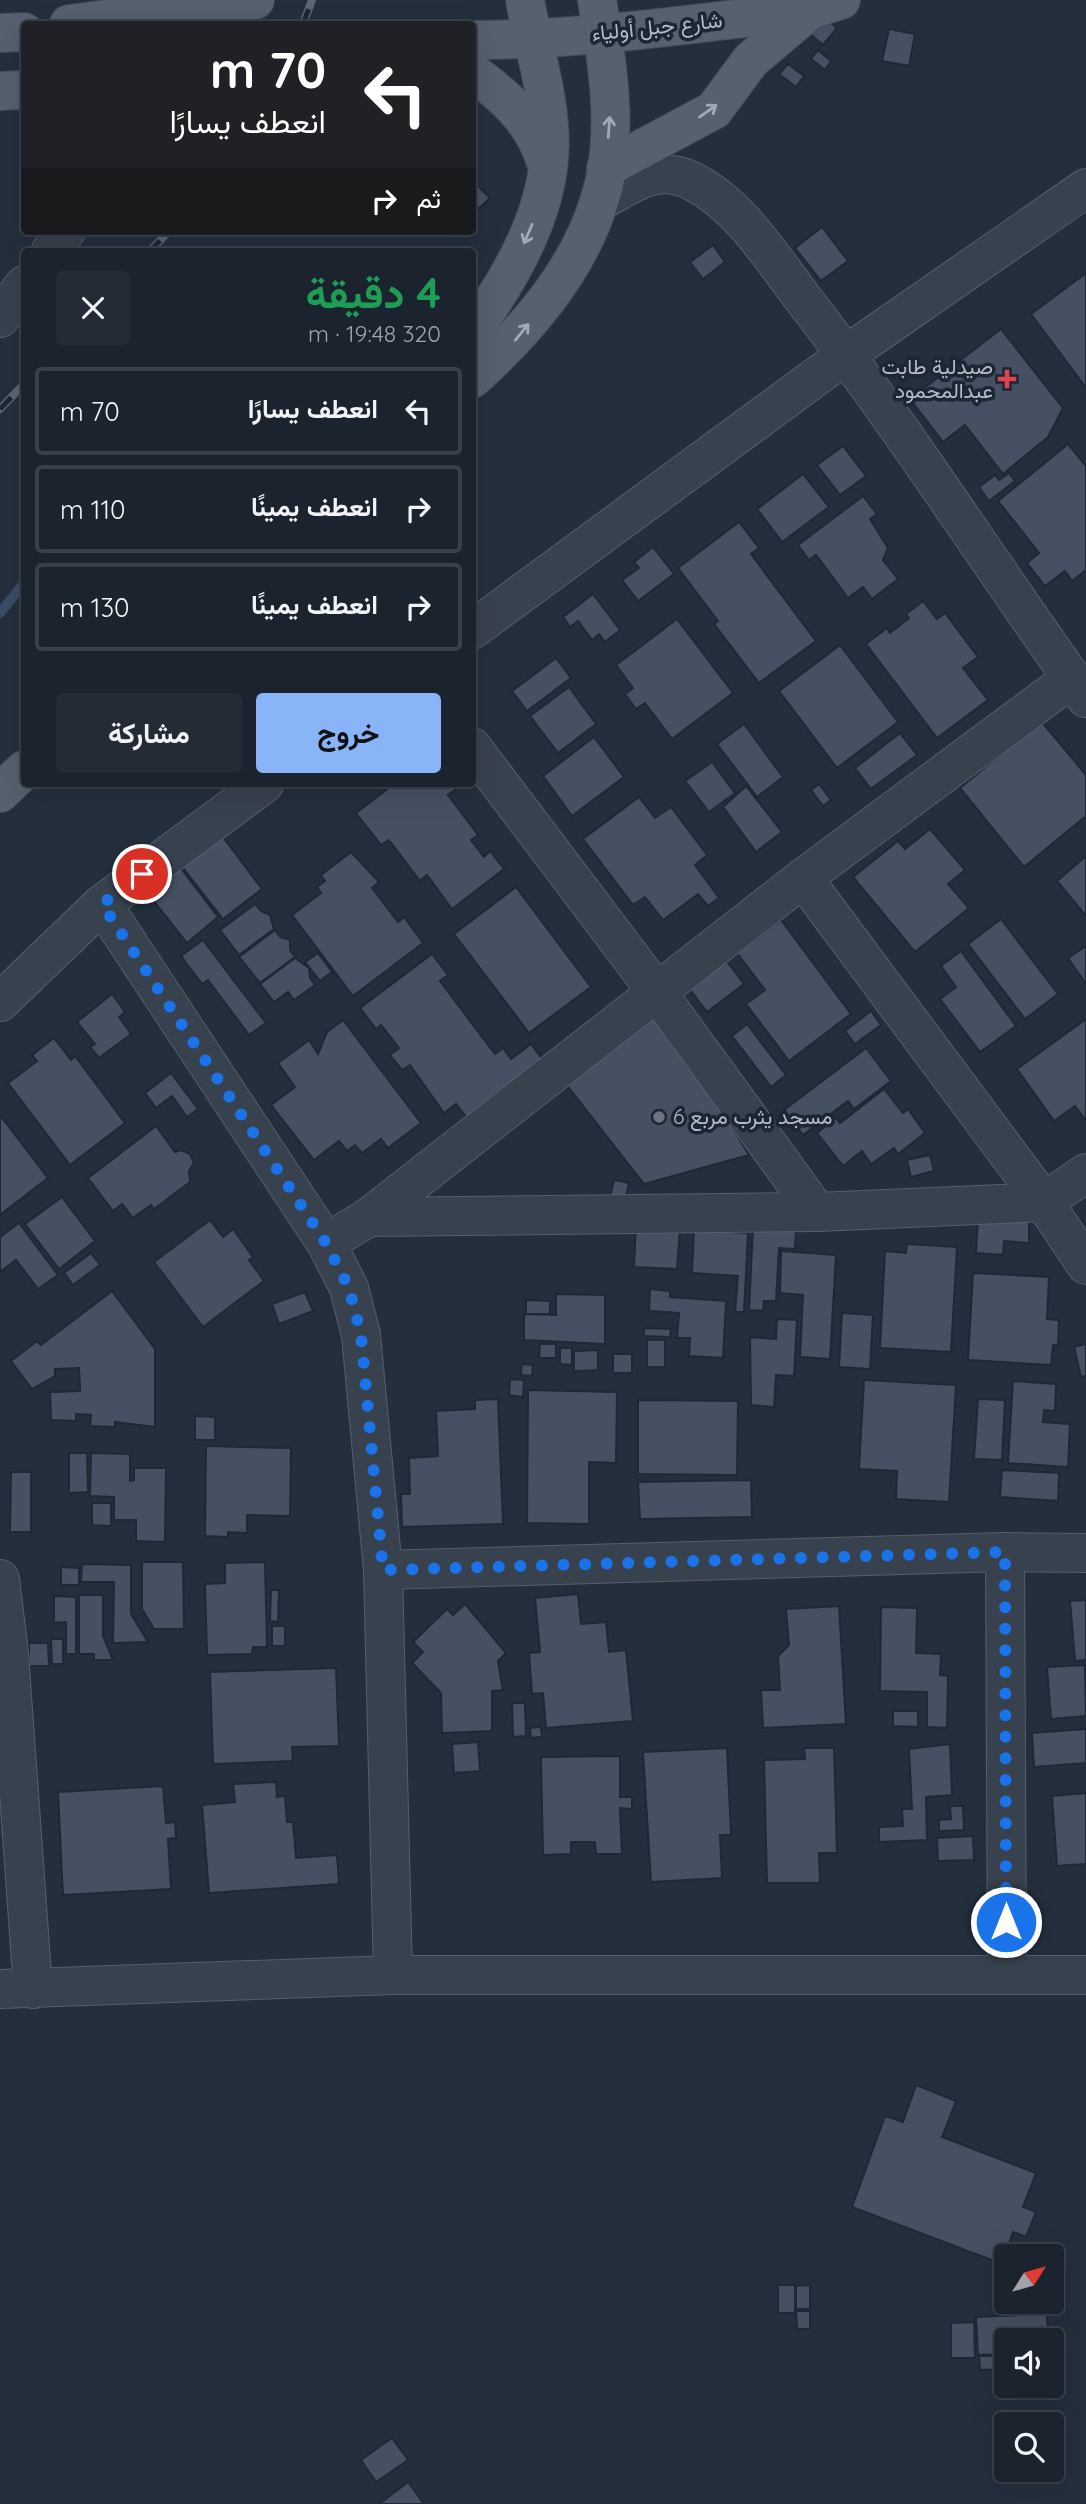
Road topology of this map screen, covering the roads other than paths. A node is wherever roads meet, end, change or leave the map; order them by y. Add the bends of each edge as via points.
1 (176, 0) edge
2 (255, 0) edge
3 (525, 0) edge
4 (825, 5) edge
5 (119, 16) junction
6 (600, 17) edge
7 (88, 21) edge
8 (21, 32) edge
9 (0, 33) edge
10 (476, 40) edge
11 (532, 40) junction
12 (476, 75) edge
13 (21, 90) edge
14 (0, 91) edge
15 (548, 168) junction
16 (603, 185) junction
17 (1086, 188) edge
18 (21, 289) edge
19 (0, 318) edge
20 (476, 326) edge
21 (846, 354) junction
22 (476, 375) edge
23 (476, 627) edge
24 (1079, 688) edge
25 (476, 752) edge
26 (21, 773) edge
27 (260, 787) edge
28 (0, 793) edge
29 (803, 878) junction
30 (102, 904) junction
31 (657, 992) junction
32 (0, 1002) edge
33 (1086, 1173) edge
34 (1044, 1202) junction
35 (817, 1212) junction
36 (369, 1217) junction
37 (326, 1243) junction
38 (1086, 1265) edge
39 (1005, 1552) junction
40 (1086, 1553) edge
41 (383, 1570) junction
42 (0, 1579) edge
43 (393, 1975) junction
44 (1007, 1975) junction
45 (1086, 1975) edge
46 (17, 1989) edge

1 - 5 main road
2 - 5 main road
3 - 11 main road
4 - 6 main road, شارع جبل أولياء
16 -> 4 main road via 714,110 751,60
5 - 7 main road
6 - 11 main road, شارع جبل أولياء
16 -> 6 main road via 610,117
8 - 9 main road
10 - 11 main road, شارع جبل أولياء
11 - 15 main road via 550,128
12 - 15 main road via 504,95 537,136
13 - 14 main road
15 -> 20 main road via 536,216 514,268
16 - 21 street via 655,173 690,180 720,200 747,227
22 -> 16 main road via 516,340 551,295
17 - 21 street
18 - 19 street
21 - 23 street
21 - 24 street
24 - 29 street
25 - 31 street
26 - 28 main road
27 - 30 street
29 - 31 street
29 - 34 street
30 - 32 street
30 - 37 street
31 - 35 street
31 - 36 street
33 - 34 street
34 - 35 street
34 - 38 street
35 - 36 street
36 - 37 street
37 - 41 street via 349,1288 361,1335
39 - 40 street
39 - 41 street
39 - 44 street
41 - 43 street
42 - 46 street via 9,1654
43 - 44 street
43 - 46 street
44 - 45 street

